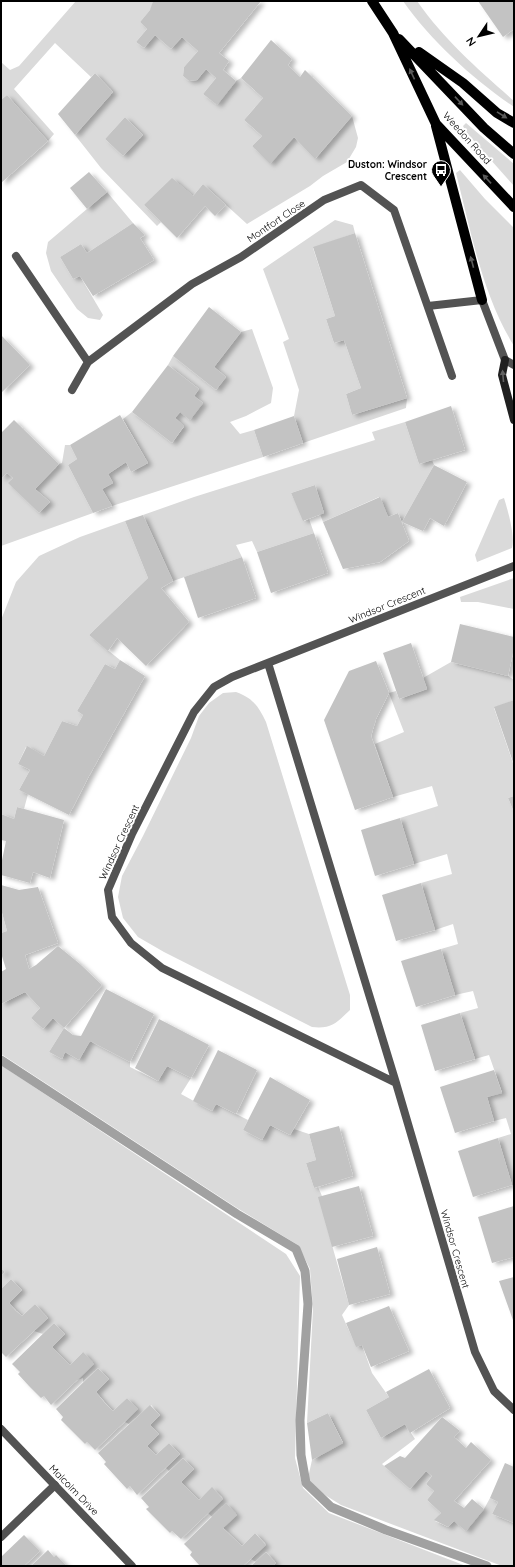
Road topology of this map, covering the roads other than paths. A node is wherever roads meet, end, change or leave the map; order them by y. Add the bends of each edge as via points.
1 (372, 1) edge
2 (393, 33) junction
3 (514, 123) edge
4 (436, 124) junction
5 (514, 154) edge
6 (514, 207) edge
7 (16, 256) dead end
8 (482, 300) junction
9 (428, 306) junction
10 (505, 360) junction
11 (88, 362) junction
12 (514, 365) edge
13 (452, 376) dead end
14 (72, 390) dead end
15 (514, 420) edge
16 (514, 566) edge
17 (268, 663) junction
18 (396, 1084) junction
19 (514, 1410) edge
20 (1, 1429) edge
21 (55, 1485) junction
22 (1, 1537) edge
23 (132, 1566) edge

1 - 2 main road, Weedon Road
2 -> 3 main road, Weedon Road
4 -> 2 main road, Weedon Road
2 -> 5 main road via 484,128
6 -> 4 main road, Weedon Road
8 -> 4 main road
7 - 11 street
8 - 9 street
8 - 10 street
9 - 11 street, Montfort Close via 394,210 362,185 324,200 241,257 192,284
9 - 13 street, Montfort Close
10 - 12 street
15 -> 10 street via 502,375
11 - 14 street, Montfort Close
16 - 17 street, Windsor Crescent
17 - 18 street, Windsor Crescent
17 - 18 street, Windsor Crescent via 214,687 194,712 132,834 108,890 112,917 131,943 162,968
18 - 19 street, Windsor Crescent via 475,1352 494,1391
20 - 21 street, Malcolm Drive
21 - 22 street
21 - 23 street, Malcolm Drive

